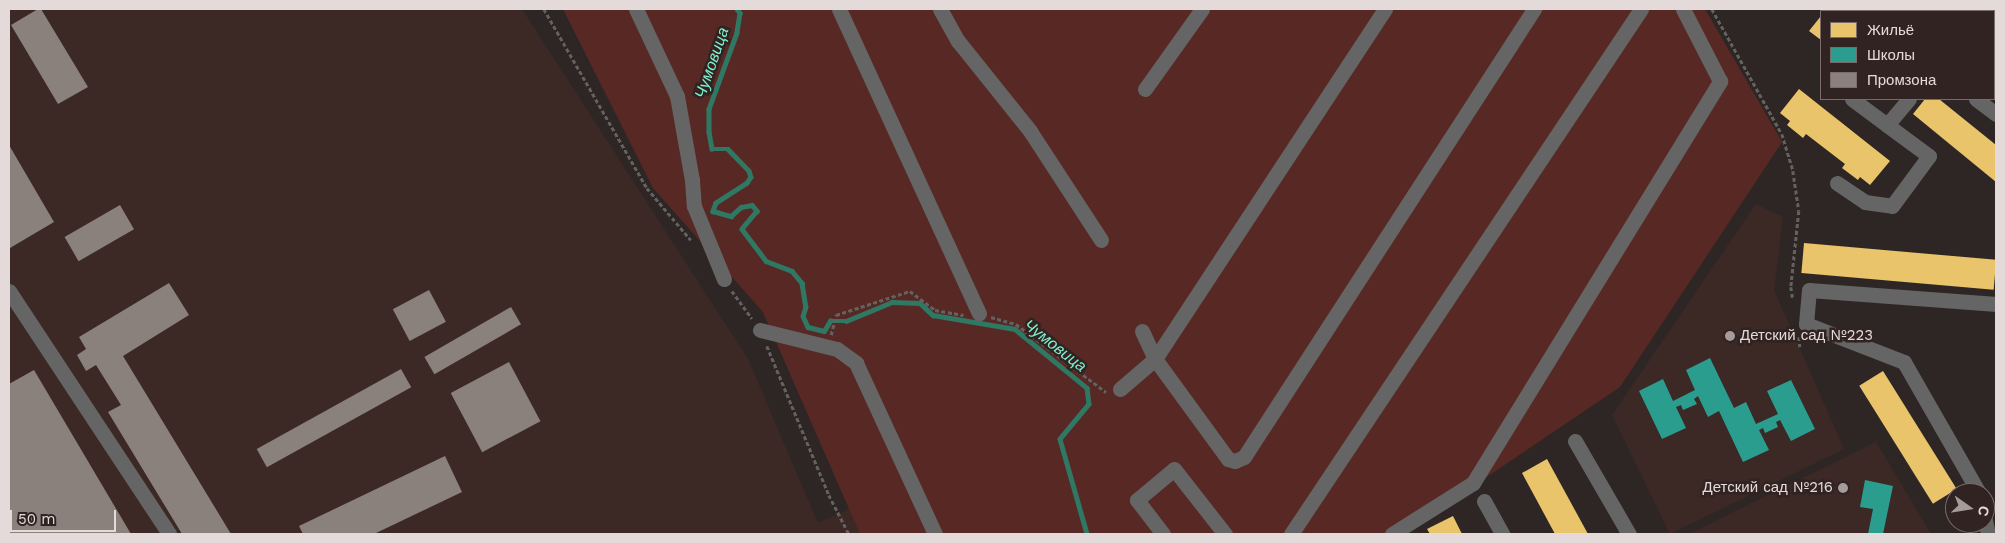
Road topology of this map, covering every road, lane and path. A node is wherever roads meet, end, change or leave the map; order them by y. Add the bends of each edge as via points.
1 (636, 9) edge
2 (839, 9) edge
3 (940, 9) edge
4 (1202, 9) edge
5 (1385, 9) edge
6 (1534, 9) edge
7 (1641, 9) edge
8 (1683, 9) edge
9 (1712, 9) edge
10 (1145, 89) dead end
11 (1853, 100) edge
12 (1908, 100) edge
13 (1977, 100) edge
14 (1996, 114) edge
15 (1887, 125) junction
16 (1837, 183) dead end
17 (1101, 240) dead end
18 (724, 279) dead end
19 (9, 291) edge
20 (1794, 304) dead end
21 (1996, 304) edge
22 (979, 313) junction
23 (832, 327) dead end
24 (760, 330) dead end
25 (1798, 330) dead end
26 (1142, 331) dead end
27 (1800, 347) dead end
28 (1155, 359) junction
29 (1120, 389) joint
30 (1575, 441) dead end
31 (1973, 483) edge
32 (1484, 501) dead end
33 (169, 534) edge
34 (935, 534) edge
35 (1163, 534) edge
36 (1224, 534) edge
37 (1291, 534) edge
38 (1392, 534) edge
39 (1502, 534) edge
40 (1629, 534) edge

1 - 18 lane via 677,96 694,206
2 - 22 lane
3 - 17 lane via 958,41 1030,131
4 - 10 lane
5 - 28 lane
6 - 28 lane via 1244,457 1235,462 1228,459
7 - 37 lane
8 - 38 lane via 1720,81 1474,484
9 - 20 path via 1782,134 1793,171 1799,211 1791,287
11 - 15 lane
12 - 15 lane
13 - 14 lane
15 - 16 lane via 1929,156 1892,206 1865,202
19 - 33 lane
21 - 31 lane via 1809,290 1806,324 1904,362
22 - 23 path via 947,314 935,310 910,290 836,315
22 - 29 path via 1016,324 1106,392
24 - 34 lane via 837,349 856,363
25 - 27 path
26 - 28 lane
28 - 29 lane
30 - 40 lane
32 - 39 lane
35 - 36 lane via 1137,500 1174,469

